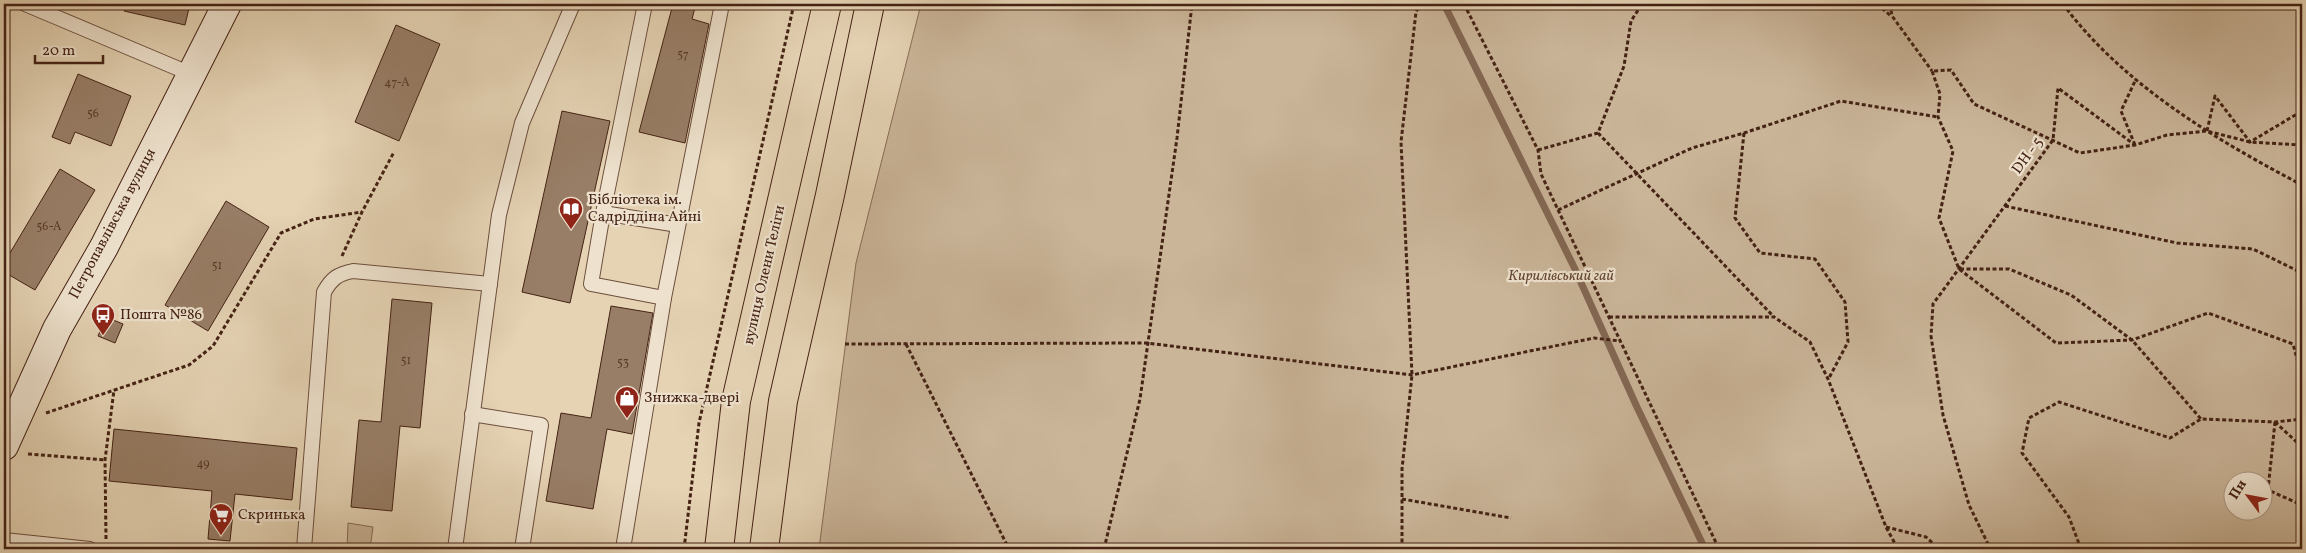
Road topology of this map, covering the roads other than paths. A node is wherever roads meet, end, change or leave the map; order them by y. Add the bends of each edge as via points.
1 (25, 4) edge
2 (227, 4) edge
3 (573, 4) edge
4 (645, 4) edge
5 (722, 4) edge
6 (827, 4) edge
7 (870, 4) edge
8 (191, 74) junction
9 (603, 213) junction
10 (678, 225) junction
11 (490, 284) junction
12 (664, 298) junction
13 (472, 414) junction
14 (16, 450) edge
15 (4, 540) edge
16 (90, 549) edge
17 (304, 549) edge
18 (455, 549) edge
19 (522, 549) edge
20 (623, 549) edge
21 (719, 549) edge
22 (764, 549) edge

1 - 8 lane
2 - 8 street, Петропавлівська вулиця
3 - 11 lane via 522,123 499,215
4 - 9 lane
5 - 10 lane
6 - 21 main road, вулиця Олени Теліги via 736,401
7 - 22 main road via 783,401
8 - 14 street, Петропавлівська вулиця via 104,247 56,329
9 - 10 lane
9 - 12 lane via 591,284
10 - 12 lane
11 - 13 lane
11 - 17 lane via 353,271 331,279 324,292
12 - 20 lane
13 - 18 lane
13 - 19 lane via 542,425
15 - 16 lane

